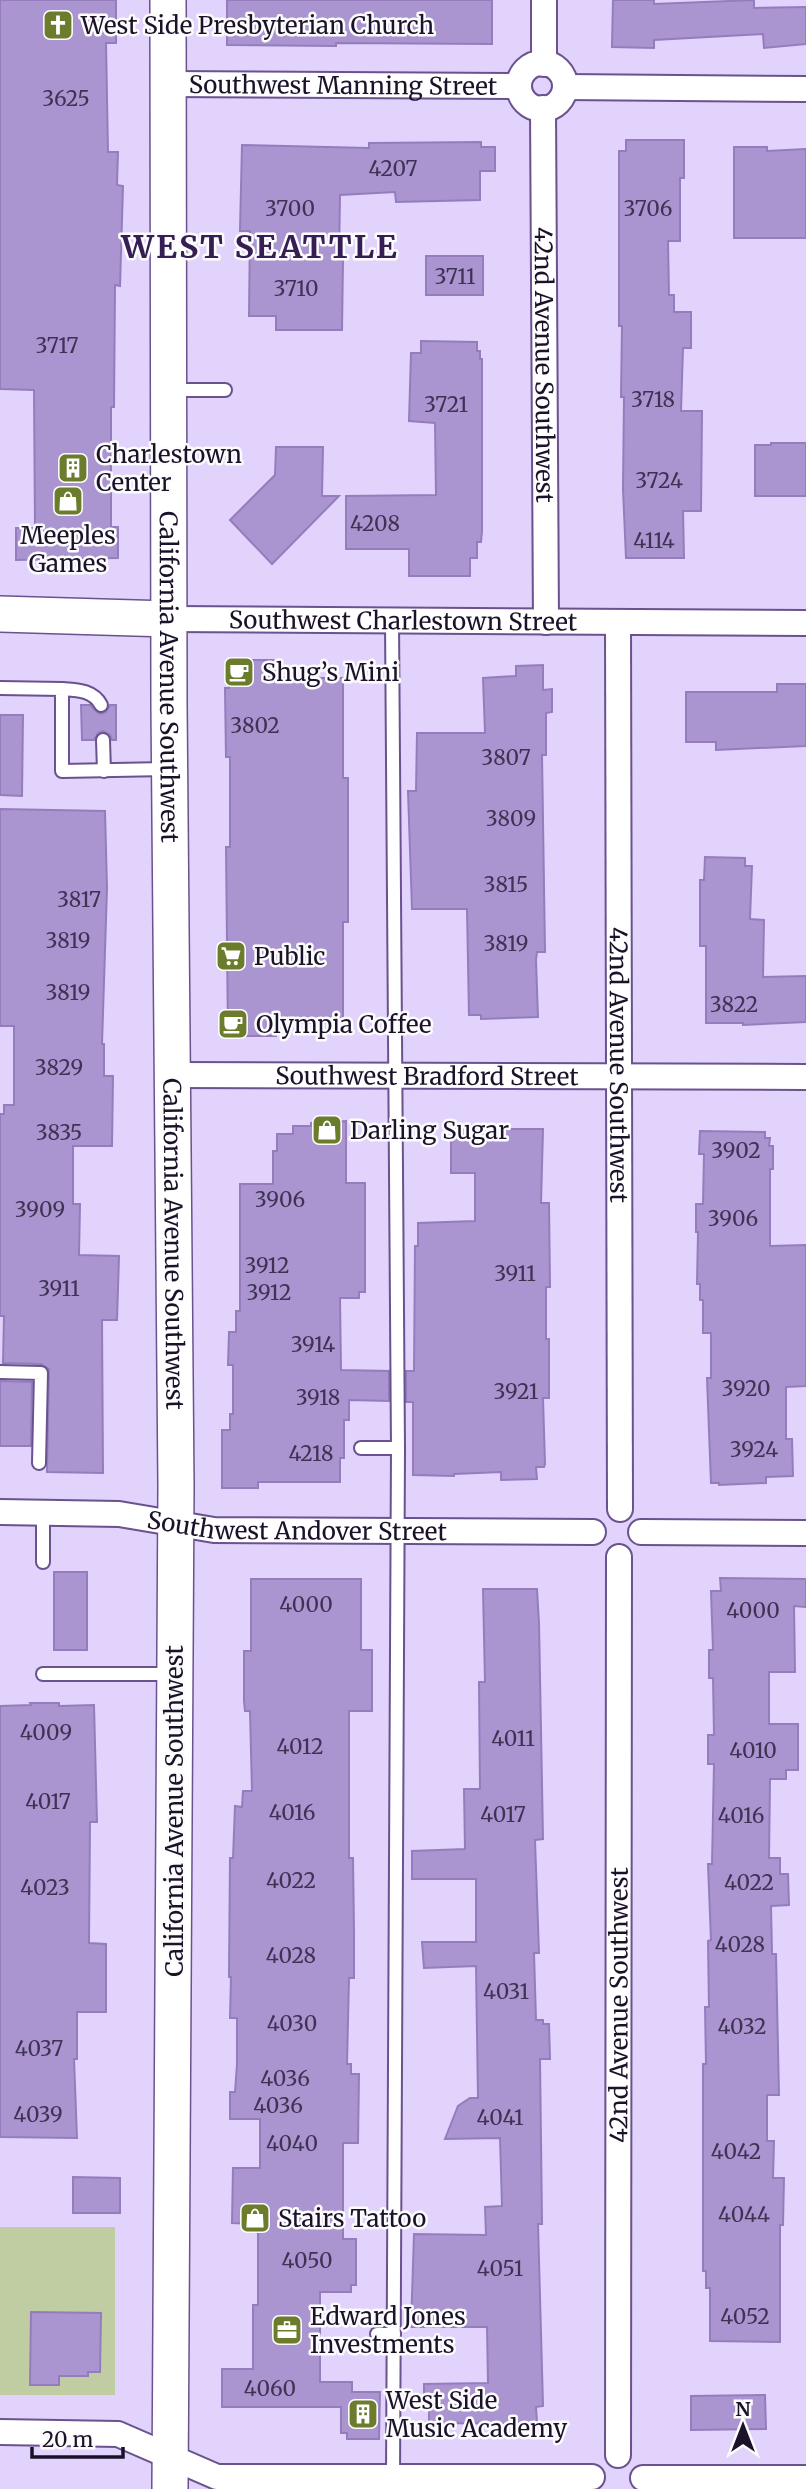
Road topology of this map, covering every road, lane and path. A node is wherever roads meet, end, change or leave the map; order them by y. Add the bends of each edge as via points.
1 (168, 0) edge
2 (544, 0) edge
3 (544, 64) junction
4 (168, 84) junction
5 (519, 86) junction
6 (565, 87) junction
7 (806, 89) edge
8 (542, 108) junction
9 (169, 390) junction
10 (225, 390) dead end
11 (0, 614) edge
12 (169, 619) junction
13 (392, 621) junction
14 (546, 622) junction
15 (618, 622) junction
16 (806, 623) edge
17 (0, 688) edge
18 (62, 689) junction
19 (101, 705) dead end
20 (103, 740) dead end
21 (170, 769) junction
22 (104, 771) junction
23 (173, 1075) junction
24 (395, 1076) junction
25 (619, 1077) junction
26 (806, 1077) edge
27 (0, 1372) edge
28 (361, 1448) dead end
29 (398, 1448) junction
30 (39, 1462) dead end
31 (621, 1509) junction
32 (0, 1512) edge
33 (43, 1513) junction
34 (175, 1523) junction
35 (398, 1532) junction
36 (593, 1532) junction
37 (641, 1532) junction
38 (806, 1533) edge
39 (620, 1557) junction
40 (43, 1562) dead end
41 (43, 1674) dead end
42 (175, 1674) junction
43 (377, 2334) dead end
44 (394, 2334) junction
45 (0, 2432) edge
46 (618, 2455) junction
47 (170, 2473) edge
48 (806, 2478) edge
49 (393, 2483) edge
50 (593, 2483) edge
51 (643, 2484) edge

1 - 4 main road, California Avenue Southwest
2 - 3 street
3 - 5 street via 526,70
3 - 6 street via 561,73
4 - 5 street, Southwest Manning Street
4 - 9 main road, California Avenue Southwest
5 - 8 street via 526,102
6 - 7 street
6 - 8 street via 558,102
8 - 14 street, 42nd Avenue Southwest
9 - 10 lane
9 - 12 main road, California Avenue Southwest
11 - 12 main road, Southwest Charlestown Street
12 - 13 street, Southwest Charlestown Street
12 - 21 main road, California Avenue Southwest
13 - 14 street, Southwest Charlestown Street
13 - 24 lane
14 - 15 street, Southwest Charlestown Street
15 - 16 street, Southwest Charlestown Street
15 - 25 street, 42nd Avenue Southwest
17 - 18 lane
18 - 19 lane via 85,691
18 - 22 lane via 62,771
20 - 22 lane
21 - 22 lane
21 - 23 main road, California Avenue Southwest
23 - 24 street, Southwest Bradford Street
23 - 34 main road, California Avenue Southwest
24 - 25 street, Southwest Bradford Street
24 - 29 lane
25 - 26 street, Southwest Bradford Street
25 - 31 street, 42nd Avenue Southwest
27 - 30 lane via 41,1373
28 - 29 lane
29 - 35 lane
31 - 36 street via 600,1515
31 - 37 street via 637,1519
32 - 33 street, Southwest Andover Street
33 - 34 street, Southwest Andover Street via 119,1514
33 - 40 lane
34 - 35 street, Southwest Andover Street via 214,1530
34 - 42 main road, California Avenue Southwest
35 - 36 street, Southwest Andover Street
35 - 44 lane
36 - 39 street via 600,1550
37 - 38 street
37 - 39 street via 635,1550
39 - 46 street, 42nd Avenue Southwest
41 - 42 lane
42 - 47 main road, California Avenue Southwest
43 - 44 lane
44 - 49 lane
45 - 47 street via 117,2434
46 - 50 street via 600,2461
46 - 51 street via 639,2465
47 - 49 street
48 - 51 street
49 - 50 street

